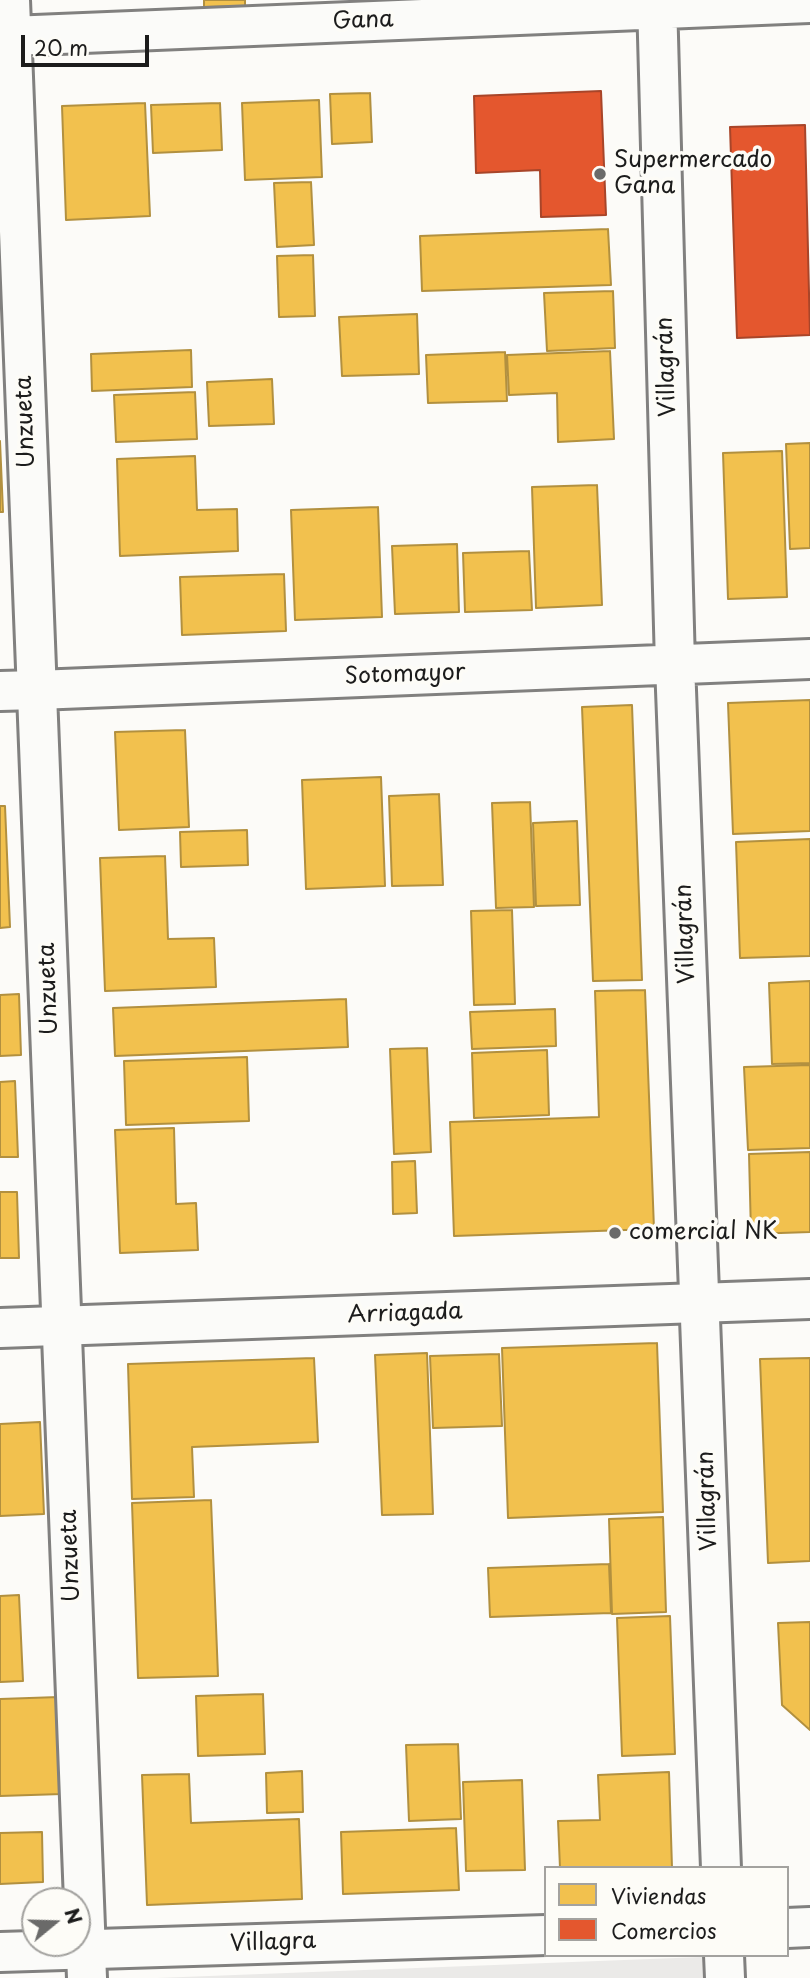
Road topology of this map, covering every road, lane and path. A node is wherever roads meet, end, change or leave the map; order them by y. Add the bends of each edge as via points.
1 (810, 4) edge
2 (657, 5) edge
3 (7, 24) edge
4 (810, 659) edge
5 (675, 664) junction
6 (19, 691) edge
7 (810, 1298) edge
8 (700, 1303) junction
9 (62, 1327) junction
10 (0, 1328) edge
11 (721, 1866) edge
12 (810, 1927) edge
13 (789, 1928) edge
14 (544, 1935) edge
15 (0, 1952) edge
16 (724, 1957) edge
17 (87, 1963) edge
18 (725, 1978) edge

1 - 2 street, Gana
2 - 3 street, Gana
2 - 5 street, Villagrán
3 - 6 street, Unzueta
4 - 5 street, Sotomayor
5 - 6 street, Sotomayor
5 - 8 street, Villagrán
6 - 9 street, Unzueta
7 - 8 street, Arriagada
8 - 9 street, Arriagada
8 - 11 street, Villagrán
9 - 10 street, Arriagada
9 - 17 street, Unzueta
12 - 13 street
14 - 17 street, Villagra
15 - 17 street, Villagra
16 - 18 street

